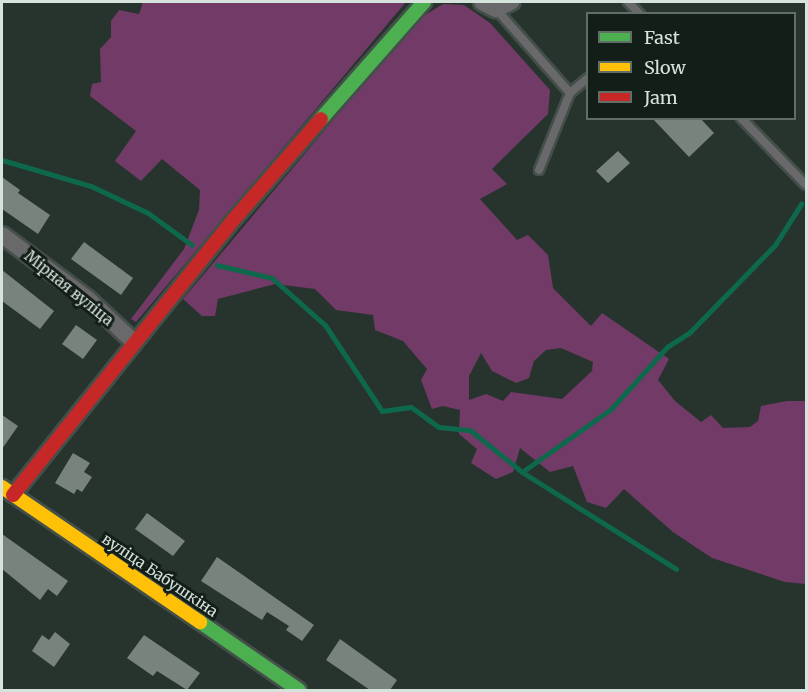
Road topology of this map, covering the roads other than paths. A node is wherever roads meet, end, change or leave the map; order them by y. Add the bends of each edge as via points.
1 (424, 2) edge
2 (511, 2) edge
3 (489, 5) edge
4 (586, 80) edge
5 (570, 93) junction
6 (743, 120) edge
7 (539, 170) dead end
8 (807, 185) edge
9 (2, 235) edge
10 (134, 342) junction
11 (2, 487) edge
12 (13, 495) junction
13 (299, 690) edge

1 - 10 street
2 - 3 street
3 - 5 lane
4 - 5 lane
5 - 7 lane
6 - 8 lane
9 - 10 street, Мірная вуліца via 88,299
10 - 12 street
11 - 12 street, вуліца Бабушкіна
12 - 13 street, вуліца Бабушкіна

